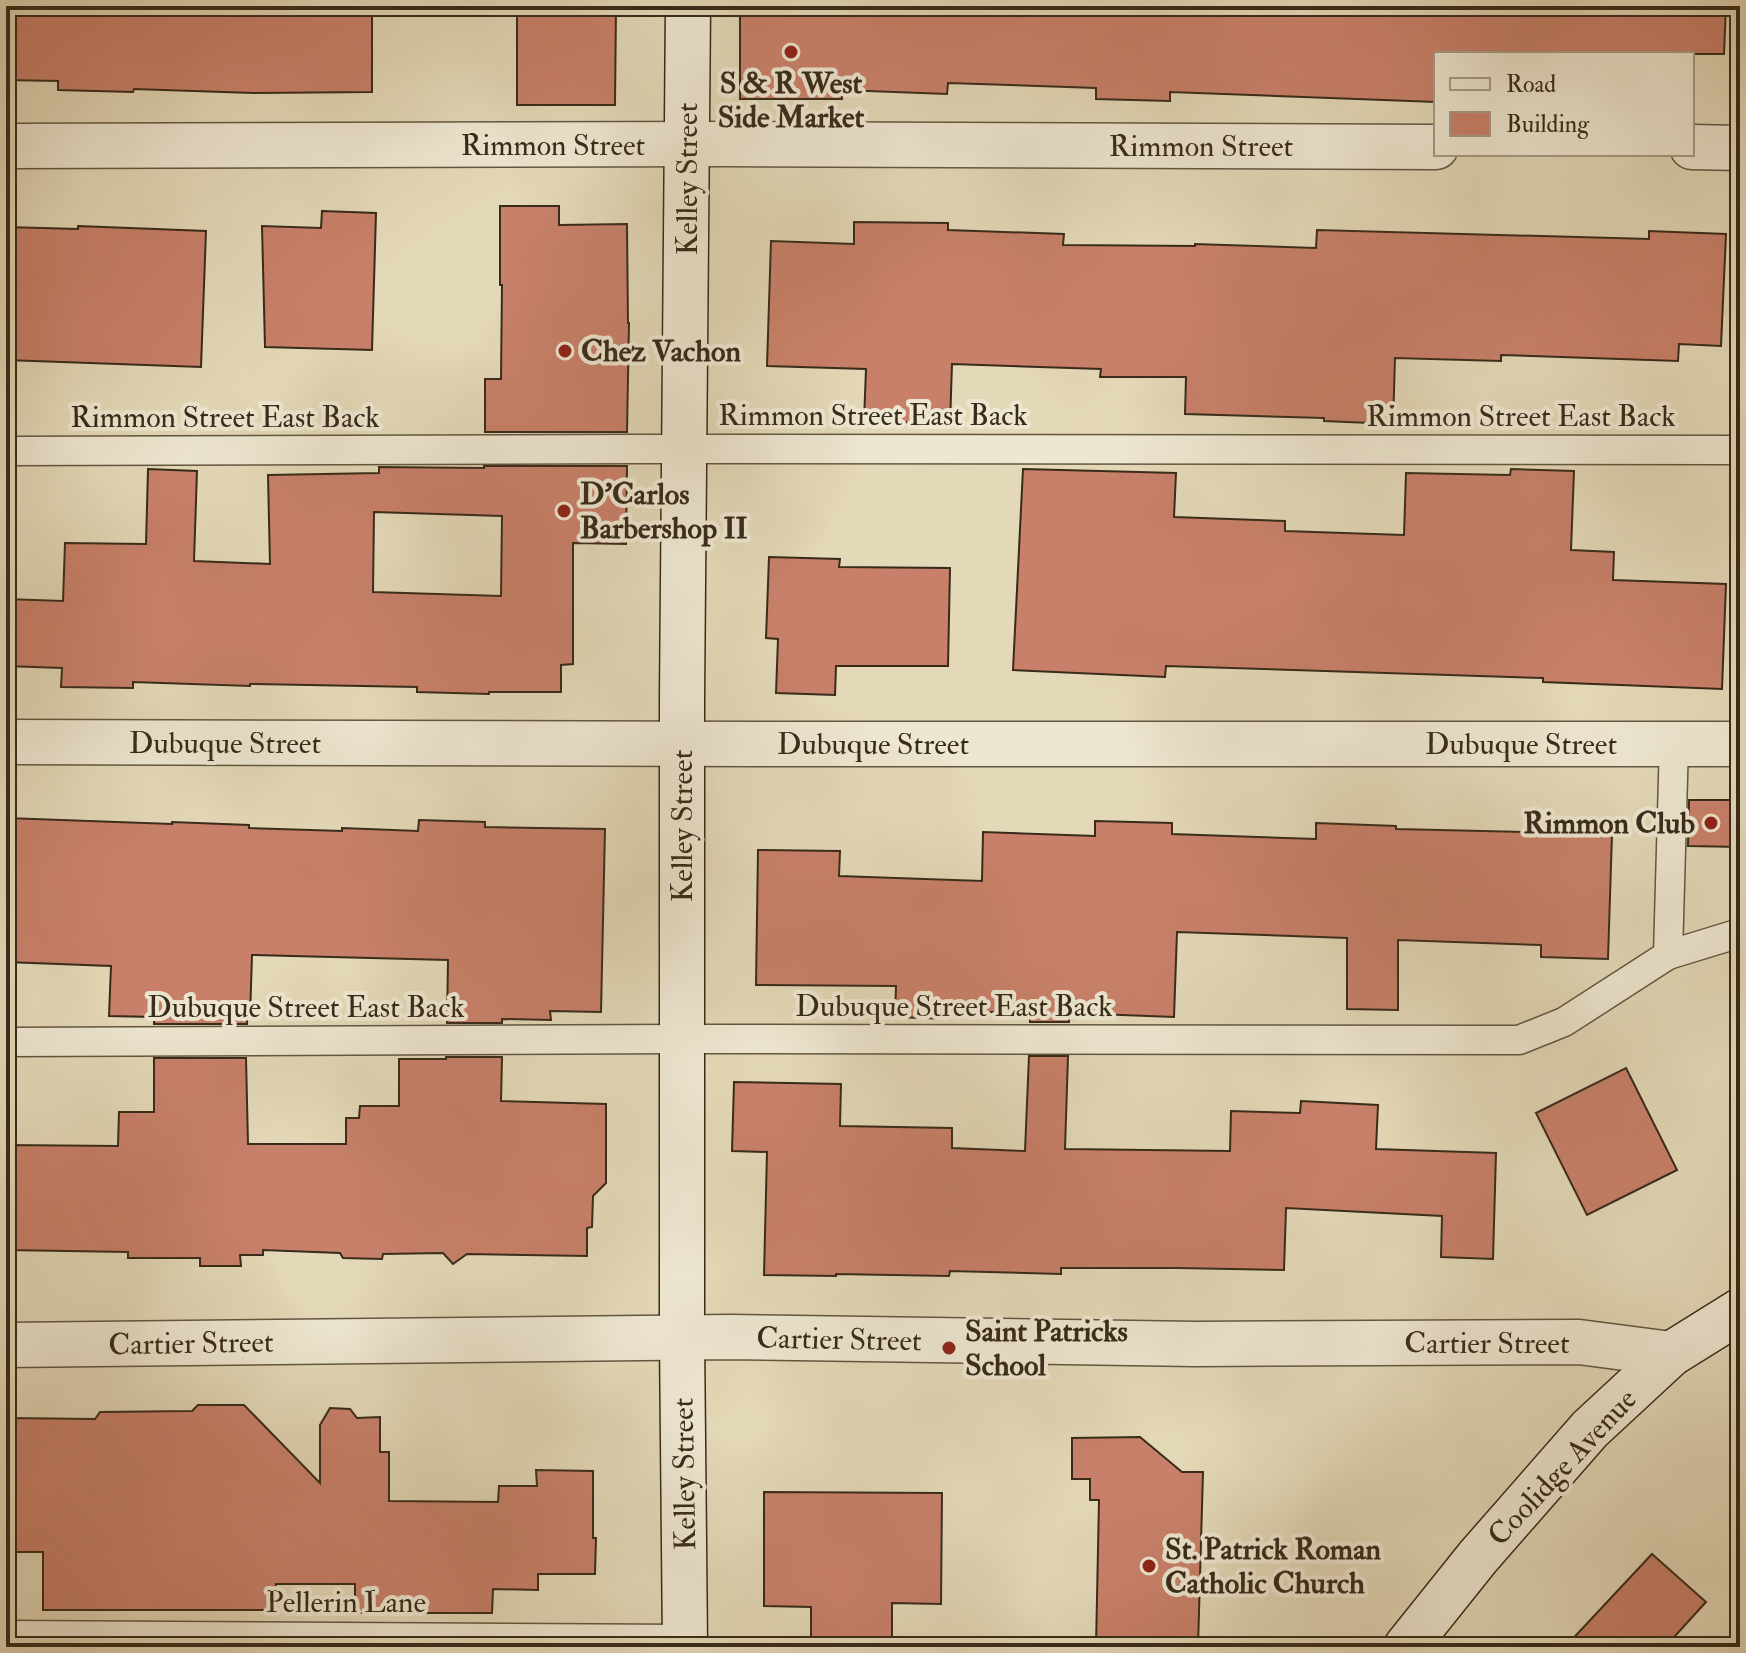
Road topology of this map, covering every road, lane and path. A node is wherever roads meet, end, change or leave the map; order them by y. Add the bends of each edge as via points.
1 (688, 6) edge
2 (687, 144) junction
3 (6, 146) edge
4 (1434, 147) edge
5 (1694, 147) edge
6 (1740, 148) edge
7 (684, 449) junction
8 (1740, 450) edge
9 (6, 451) edge
10 (6, 742) edge
11 (1674, 743) junction
12 (682, 744) junction
13 (1740, 744) edge
14 (1740, 933) edge
15 (1668, 955) junction
16 (682, 1039) junction
17 (6, 1042) edge
18 (1740, 1311) edge
19 (682, 1338) junction
20 (6, 1345) edge
21 (1671, 1354) junction
22 (6, 1635) edge
23 (685, 1643) edge
24 (1406, 1647) edge

1 - 2 street, Kelley Street
2 - 3 street, Rimmon Street
2 - 4 street, Rimmon Street
2 - 7 street, Kelley Street
5 - 6 street
7 - 8 lane, Rimmon Street East Back
7 - 9 lane, Rimmon Street East Back
7 - 12 street, Kelley Street
10 - 12 street, Dubuque Street
11 - 12 street, Dubuque Street
11 - 13 street, Dubuque Street
11 - 15 lane
12 - 16 street, Kelley Street
14 - 15 lane, Dubuque Street East Back
15 - 16 lane, Dubuque Street East Back via 1564,1022 1519,1040
16 - 17 lane, Dubuque Street East Back
16 - 19 street, Kelley Street
18 - 21 street, Coolidge Avenue
19 - 20 street, Cartier Street
19 - 21 street, Cartier Street via 1579,1342
19 - 23 street, Kelley Street
21 - 24 street, Coolidge Avenue via 1590,1429
22 - 23 lane, Pellerin Lane

